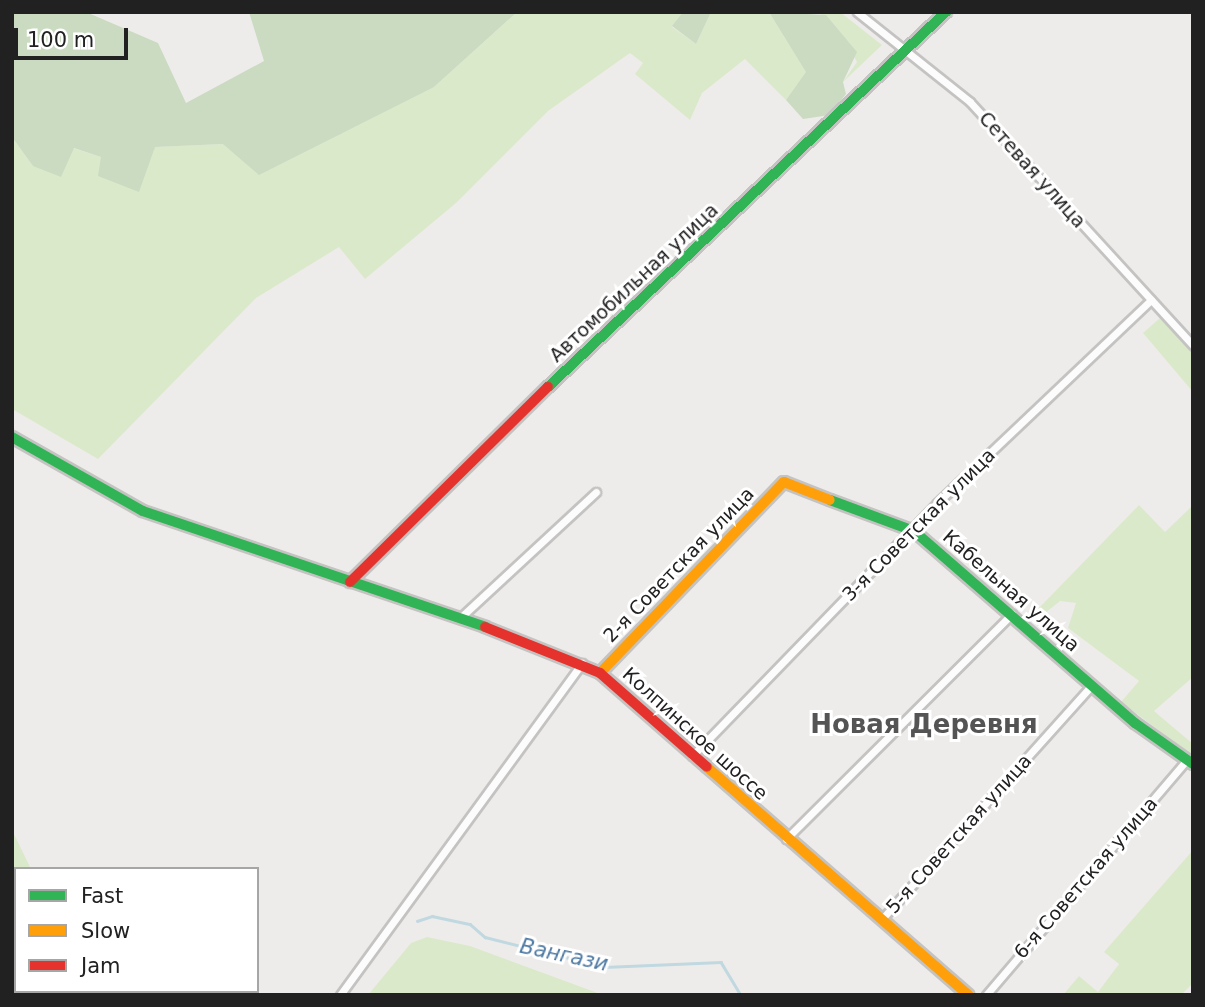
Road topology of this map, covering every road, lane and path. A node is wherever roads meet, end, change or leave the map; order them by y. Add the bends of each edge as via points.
1 (857, 12) edge
2 (946, 12) edge
3 (905, 50) junction
4 (1151, 300) junction
5 (1193, 345) edge
6 (12, 437) edge
7 (784, 482) joint
8 (596, 492) dead end
9 (914, 531) junction
10 (350, 582) junction
11 (1013, 614) junction
12 (461, 617) junction
13 (582, 663) junction
14 (600, 673) junction
15 (1092, 685) junction
16 (692, 756) junction
17 (1189, 762) edge
18 (786, 839) junction
19 (881, 920) junction
20 (340, 995) edge
21 (968, 995) edge
22 (986, 995) edge

1 - 3 street, Сетевая улица
2 - 3 street, Автомобильная улица
3 - 4 street, Сетевая улица via 970,102
3 - 10 street, Автомобильная улица via 394,531
4 - 5 street, Сетевая улица
4 - 9 street, 3-я Советская улица
6 - 10 street, Колпинское шоссе via 126,504
7 - 9 street, Кабельная улица
7 - 14 street, 2-я Советская улица
8 - 12 street
9 - 11 street, Кабельная улица
9 - 16 street, 3-я Советская улица
10 - 12 street, Колпинское шоссе
11 - 15 street, Кабельная улица
11 - 18 street
12 - 13 street, Колпинское шоссе
13 - 14 street, Колпинское шоссе
13 - 20 street
14 - 16 street, Колпинское шоссе
15 - 17 street, Кабельная улица
15 - 19 street, 5-я Советская улица
16 - 18 street, Колпинское шоссе
17 - 22 street, 6-я Советская улица
18 - 19 street, Колпинское шоссе
19 - 21 street, Колпинское шоссе

